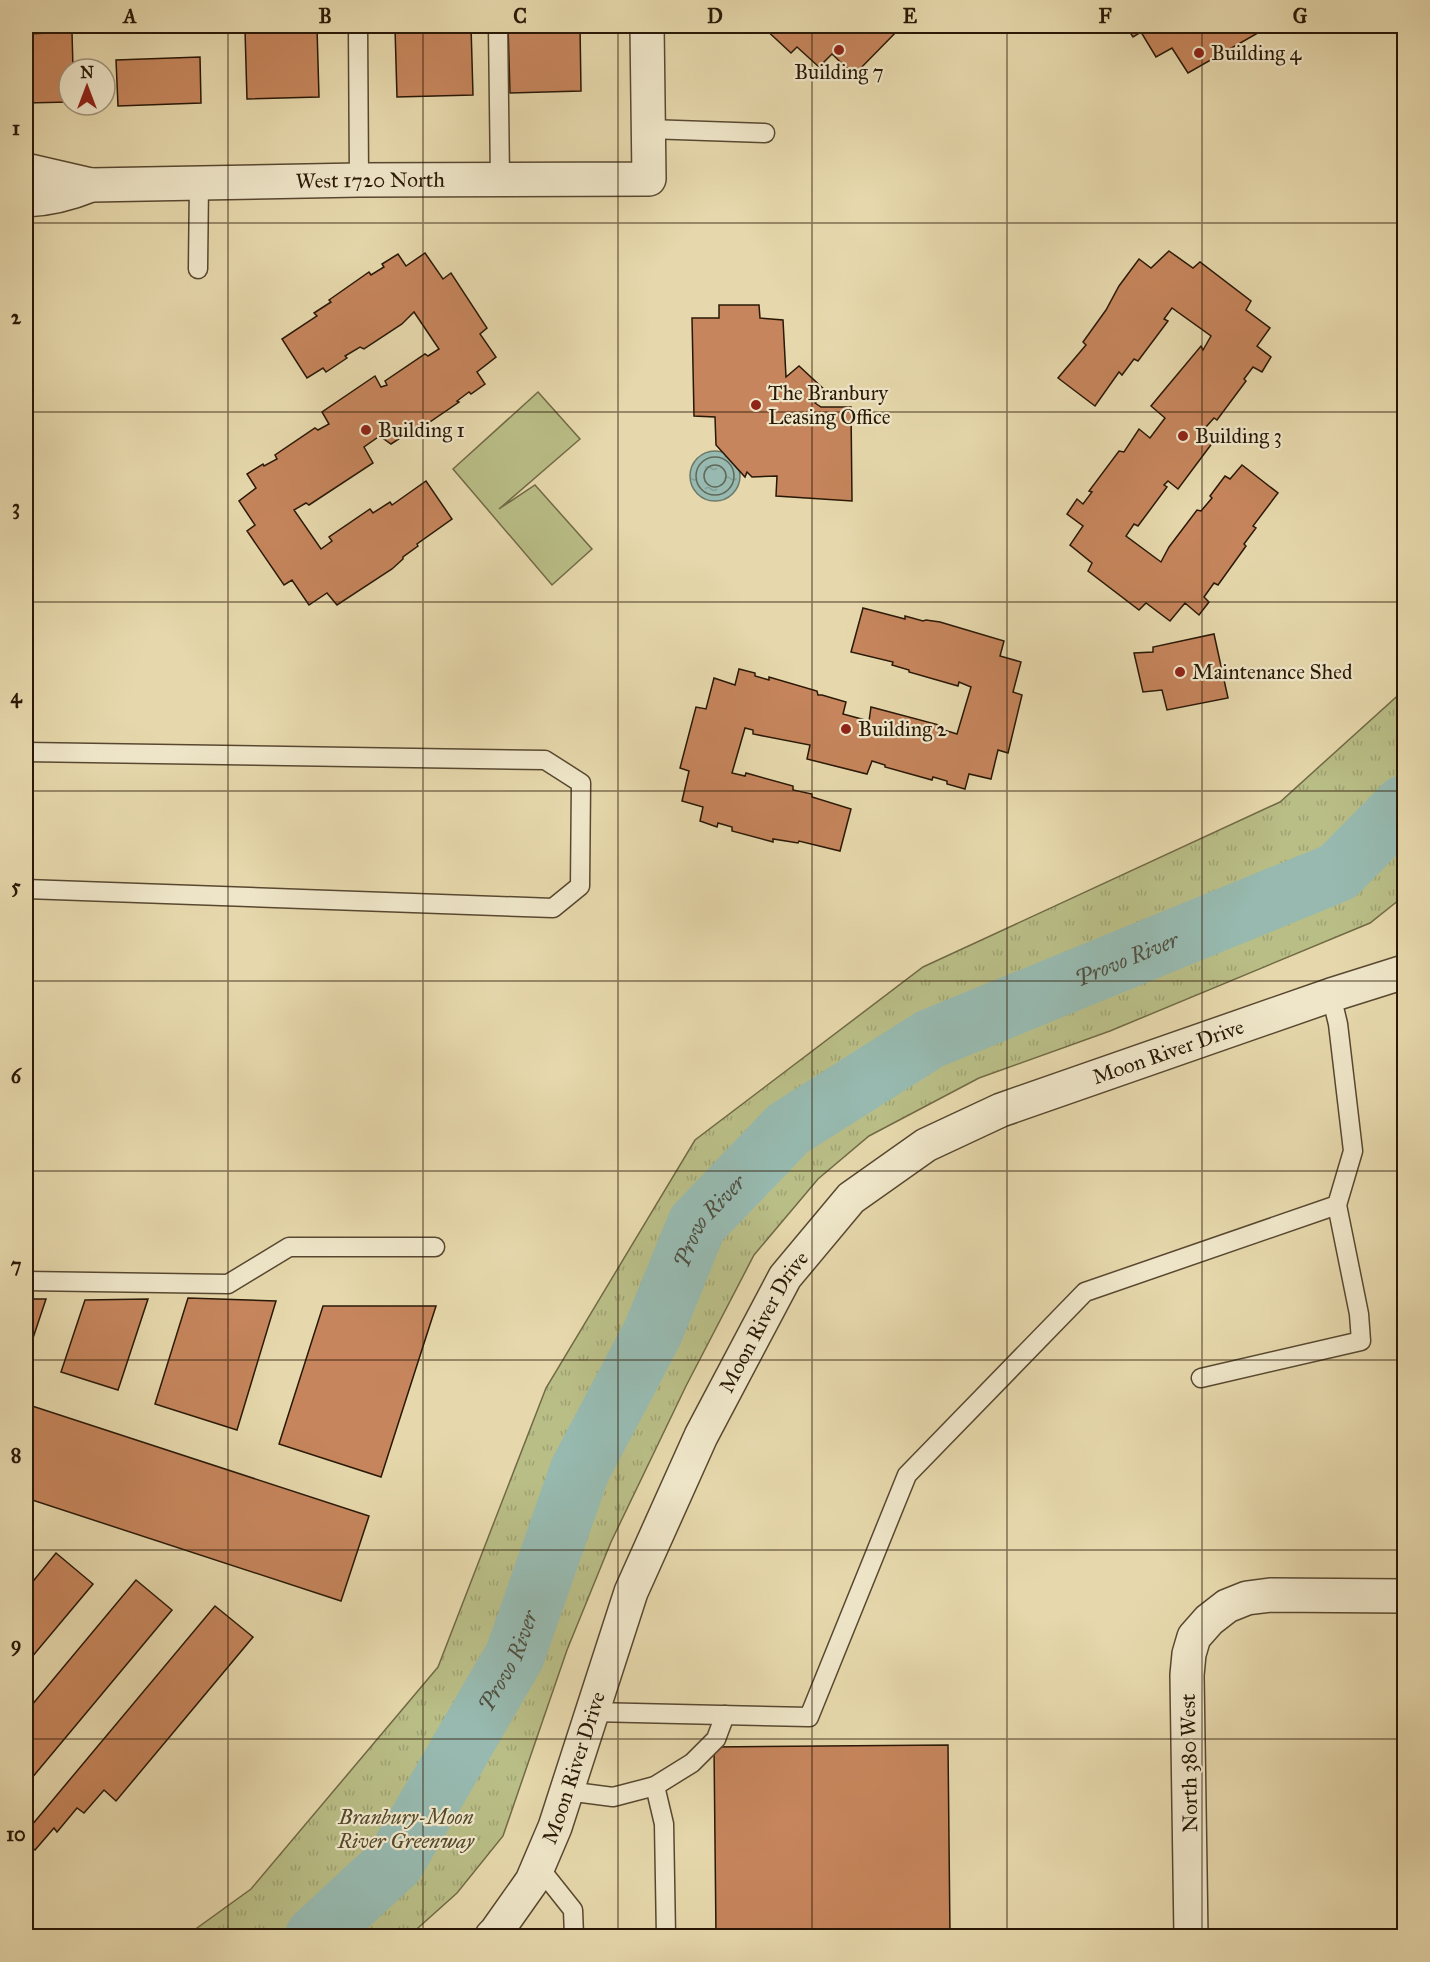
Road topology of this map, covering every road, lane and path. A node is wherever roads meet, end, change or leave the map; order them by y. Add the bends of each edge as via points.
1 (358, 26) edge
2 (498, 26) edge
3 (647, 26) edge
4 (648, 129) junction
5 (765, 133) dead end
6 (26, 170) edge
7 (359, 180) junction
8 (500, 180) junction
9 (199, 183) junction
10 (91, 185) junction
11 (26, 200) edge
12 (198, 269) dead end
13 (26, 752) edge
14 (26, 889) edge
15 (1404, 972) edge
16 (1331, 995) junction
17 (1337, 1205) junction
18 (435, 1247) dead end
19 (26, 1281) edge
20 (1201, 1378) dead end
21 (1404, 1596) edge
22 (592, 1712) junction
23 (725, 1715) junction
24 (655, 1786) junction
25 (567, 1791) junction
26 (538, 1866) junction
27 (492, 1936) edge
28 (574, 1936) edge
29 (666, 1936) edge
30 (1191, 1936) edge

1 - 7 lane
2 - 8 lane
3 - 4 street
4 - 5 lane
4 - 8 street, West 1720 North via 649,179
6 - 10 street, West 1720 North
7 - 8 street, West 1720 North
7 - 9 street, West 1720 North
9 - 10 street, West 1720 North
9 - 12 lane
10 - 11 street, West 1720 North via 65,195
13 - 14 lane via 545,760 581,783 580,886 553,908
15 - 16 street, Moon River Drive
16 - 17 lane via 1353,1151
16 - 22 street, Moon River Drive via 1001,1110 926,1145 851,1198 785,1277 701,1436 631,1592
17 - 20 lane via 1361,1341
17 - 23 lane via 1085,1292 907,1475 809,1718
18 - 19 lane via 289,1247 228,1284
21 - 30 street, North 380 West via 1247,1598 1227,1606 1194,1637 1187,1675
22 - 23 lane
22 - 25 street, Moon River Drive
23 - 24 lane via 716,1739 692,1763
24 - 25 lane via 613,1797
24 - 29 lane via 664,1824
25 - 26 street, Moon River Drive
26 - 27 street, Moon River Drive via 532,1881
26 - 28 lane via 573,1910

